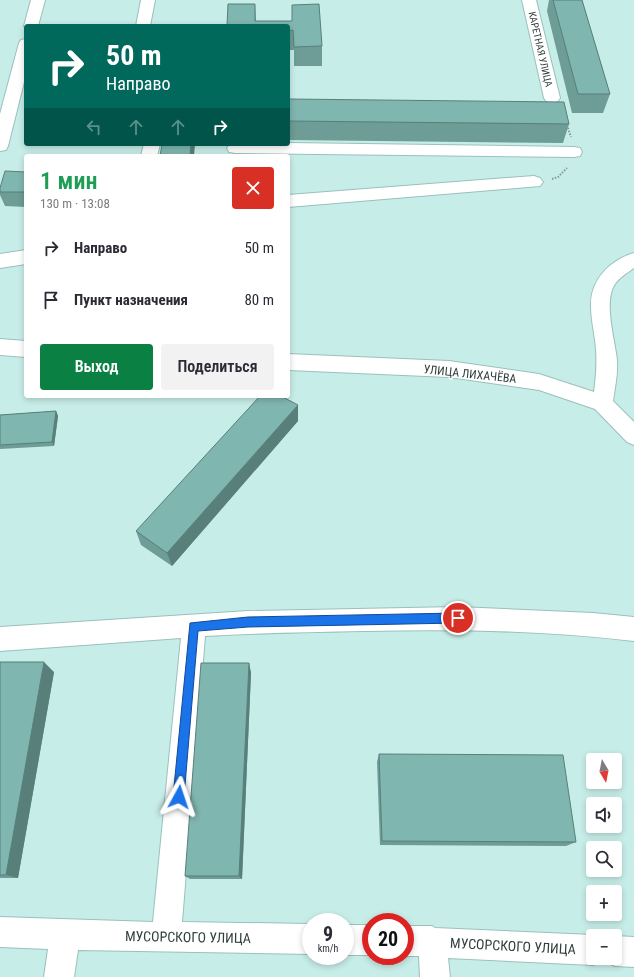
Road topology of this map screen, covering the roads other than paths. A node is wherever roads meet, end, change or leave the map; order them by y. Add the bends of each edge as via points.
1 (38, 0) edge
2 (148, 0) edge
3 (529, 0) edge
4 (32, 24) edge
5 (143, 24) edge
6 (24, 52) edge
7 (552, 98) dead end
8 (0, 146) edge
9 (235, 149) edge
10 (574, 152) dead end
11 (534, 182) dead end
12 (290, 201) edge
13 (24, 257) edge
14 (634, 260) edge
15 (0, 261) edge
16 (0, 347) edge
17 (24, 348) edge
18 (290, 362) edge
19 (602, 403) junction
20 (634, 436) edge
21 (194, 626) junction
22 (634, 629) edge
23 (0, 639) edge
24 (0, 932) edge
25 (65, 935) junction
26 (166, 937) junction
27 (302, 939) edge
28 (419, 941) edge
29 (586, 950) edge
30 (622, 951) edge
31 (634, 952) edge
32 (58, 977) edge
33 (435, 977) edge

1 - 4 street
2 - 5 street
3 - 7 street, КАРЕТНАЯ УЛИЦА
6 - 8 street
9 - 10 street
11 - 12 street
13 - 15 street
14 - 19 street via 621,266 606,282 599,304 607,363
16 - 17 street
18 - 19 street, УЛИЦА ЛИХАЧЁВА via 449,370 539,382
19 - 20 street, УЛИЦА ЛИХАЧЁВА
21 - 22 street via 248,622 458,618 593,624
21 - 23 street
21 - 26 street
24 - 25 street, МУСОРСКОГО УЛИЦА
25 - 26 street, МУСОРСКОГО УЛИЦА
25 - 32 street
26 - 27 street, МУСОРСКОГО УЛИЦА
28 - 29 street, МУСОРСКОГО УЛИЦА
28 - 33 street, МУСОРСКОГО УЛИЦА
30 - 31 street

